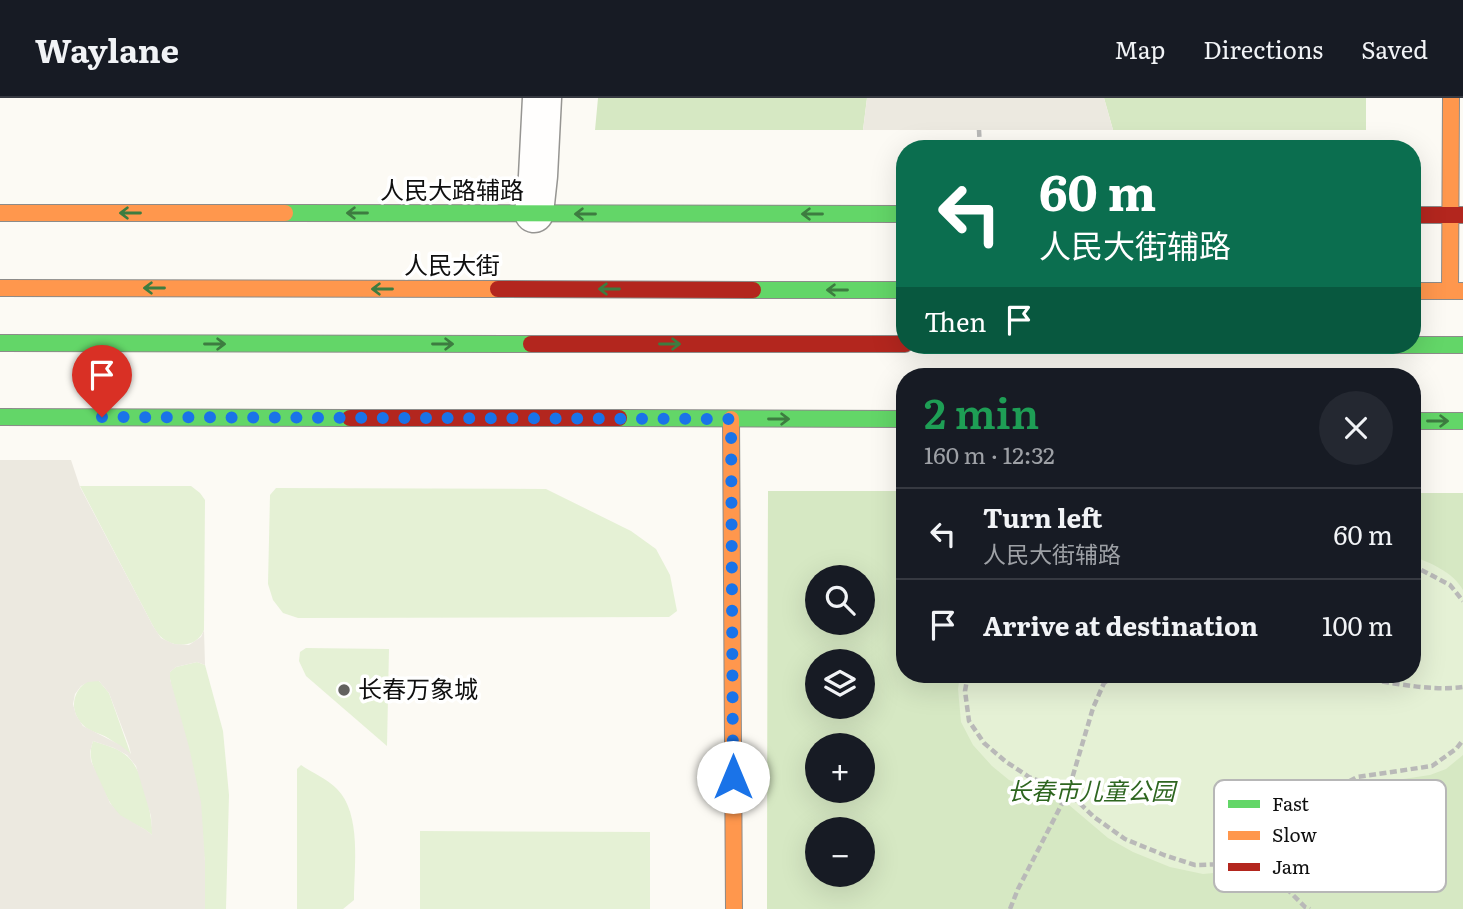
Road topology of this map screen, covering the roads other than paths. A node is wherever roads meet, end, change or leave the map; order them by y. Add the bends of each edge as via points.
1 (542, 98) edge
2 (1451, 98) edge
3 (0, 213) edge
4 (534, 214) junction
5 (896, 214) edge
6 (1421, 215) edge
7 (1457, 215) edge
8 (0, 288) edge
9 (896, 290) edge
10 (1421, 291) edge
11 (1457, 292) edge
12 (0, 343) edge
13 (896, 344) edge
14 (1421, 345) edge
15 (1463, 345) edge
16 (0, 417) edge
17 (731, 419) junction
18 (896, 419) edge
19 (1421, 421) edge
20 (1463, 421) edge
21 (734, 909) edge

1 - 4 street
2 - 7 main road
4 -> 3 main road, 人民大路辅路
5 -> 4 main road, 人民大路辅路
6 - 7 main road
7 - 11 main road
9 -> 8 main road, 人民大街
10 - 11 main road
12 -> 13 main road
14 - 15 main road
16 - 17 main road
17 -> 18 main road
17 - 21 main road
19 -> 20 main road

